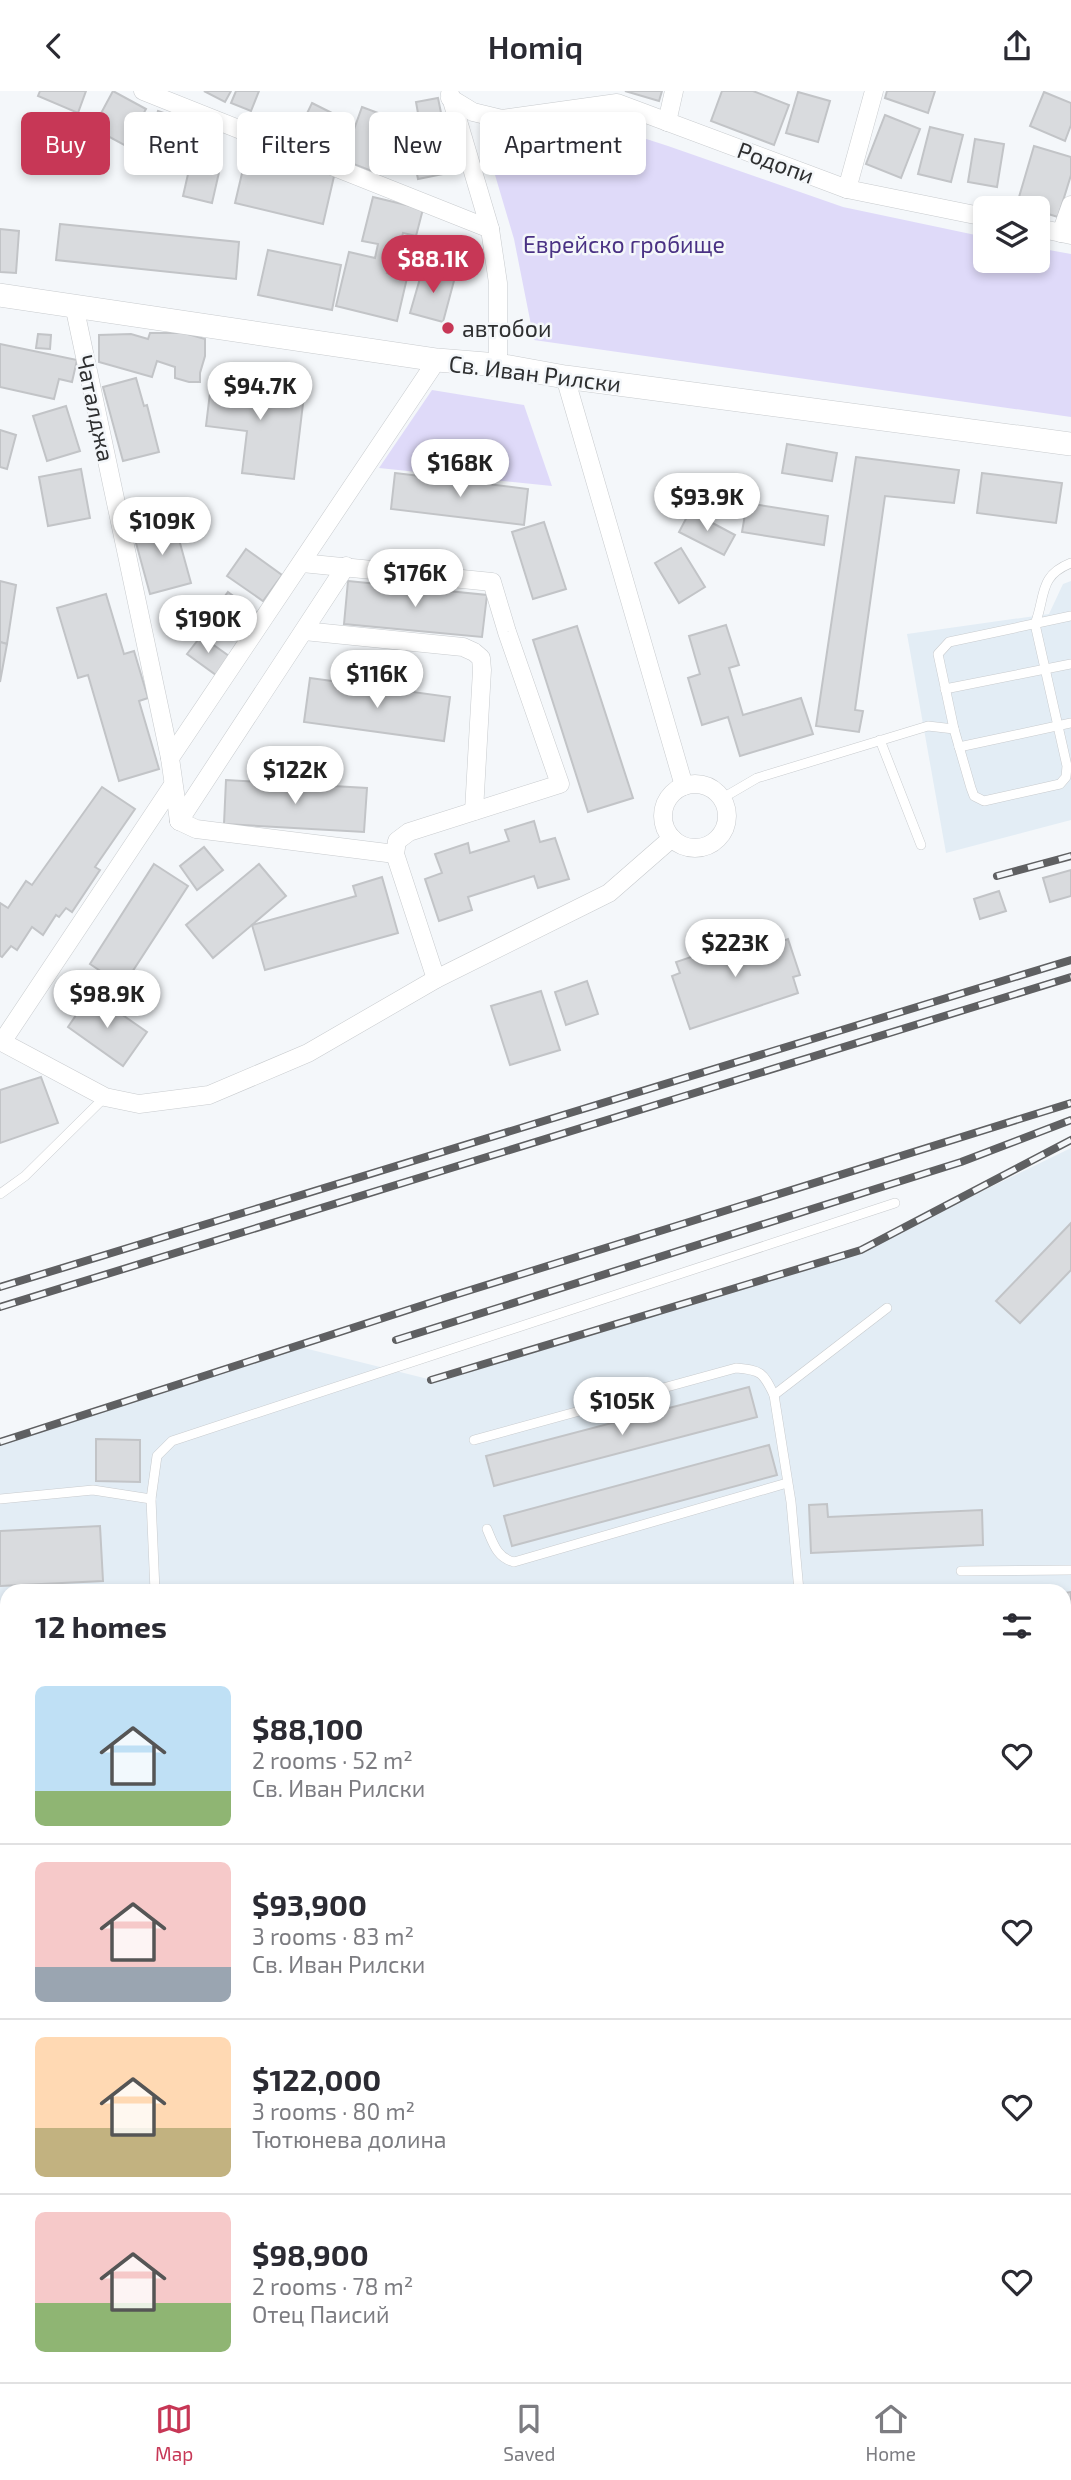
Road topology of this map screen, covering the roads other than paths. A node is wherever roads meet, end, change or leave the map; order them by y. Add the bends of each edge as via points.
1 (143, 91) edge
2 (674, 91) edge
3 (874, 91) edge
4 (450, 95) edge
5 (667, 122) junction
6 (847, 189) junction
7 (1071, 205) edge
8 (973, 215) edge
9 (491, 229) junction
10 (1066, 234) edge
11 (0, 295) edge
12 (74, 305) junction
13 (437, 360) junction
14 (498, 365) junction
15 (565, 376) junction
16 (1071, 444) edge
17 (302, 563) junction
18 (1071, 563) edge
19 (346, 566) junction
20 (1071, 616) edge
21 (1035, 624) junction
22 (304, 631) junction
23 (1071, 664) edge
24 (1045, 669) junction
25 (945, 689) junction
26 (1071, 723) edge
27 (1058, 726) junction
28 (954, 729) junction
29 (880, 740) junction
30 (959, 747) junction
31 (170, 758) junction
32 (1071, 782) edge
33 (1060, 784) junction
34 (173, 785) junction
35 (684, 786) junction
36 (721, 799) junction
37 (474, 811) junction
38 (179, 821) junction
39 (671, 838) junction
40 (921, 845) dead end
41 (395, 854) junction
42 (436, 979) junction
43 (1, 1041) edge
44 (105, 1097) junction
45 (0, 1194) edge
46 (895, 1203) dead end
47 (887, 1308) dead end
48 (774, 1395) junction
49 (474, 1440) dead end
50 (788, 1483) junction
51 (0, 1499) edge
52 (151, 1499) junction
53 (487, 1528) dead end
54 (1071, 1570) edge
55 (961, 1571) dead end
56 (155, 1584) edge
57 (798, 1584) edge

1 - 9 street
2 - 5 street
3 - 6 street
4 - 5 street, Родопи via 473,112 502,119 617,103
4 - 9 street
5 - 6 street, Родопи
6 - 8 street, Родопи
7 - 10 street
9 - 14 street via 498,283
11 - 12 street, Св. Иван Рилски
12 - 13 street, Св. Иван Рилски
12 - 31 street, Чаталджа
13 - 14 street, Св. Иван Рилски
13 - 17 street
14 - 15 street, Св. Иван Рилски
15 - 16 street, Св. Иван Рилски
15 - 35 street
17 - 19 street
17 - 31 street
18 - 21 lane via 1059,567 1045,583
19 - 22 street
19 - 37 street via 492,582 559,784
20 - 21 lane
21 - 24 lane
21 - 25 lane via 949,642 938,654
22 - 37 street via 463,647 481,658
22 - 38 street
23 - 24 lane
24 - 25 lane
24 - 27 lane
25 - 28 lane
26 - 27 lane
27 - 30 lane
27 - 33 lane via 1067,766
28 - 29 lane via 928,726
28 - 30 lane
29 - 36 lane via 757,778
29 - 40 lane
30 - 33 lane via 974,796 984,801
31 - 34 street, Чаталджа
32 - 33 lane
34 - 38 street, Чаталджа
34 - 43 street
35 - 36 street via 705,786
35 - 39 street via 675,791 664,809
36 - 39 street via 726,819 718,838 700,848 680,845
37 - 41 street via 409,832 397,841
38 - 41 street via 196,829
39 - 42 street via 609,893
41 - 42 street
42 - 44 street via 308,1053 209,1095 139,1104
43 - 44 street
44 - 45 lane via 25,1176
46 - 52 lane via 172,1441 157,1456
47 - 48 lane
48 - 49 lane via 767,1380 755,1370 736,1367
48 - 50 lane
50 - 53 lane via 514,1562 505,1560 496,1549
50 - 57 lane
51 - 52 lane via 93,1490
52 - 56 lane
54 - 55 lane

